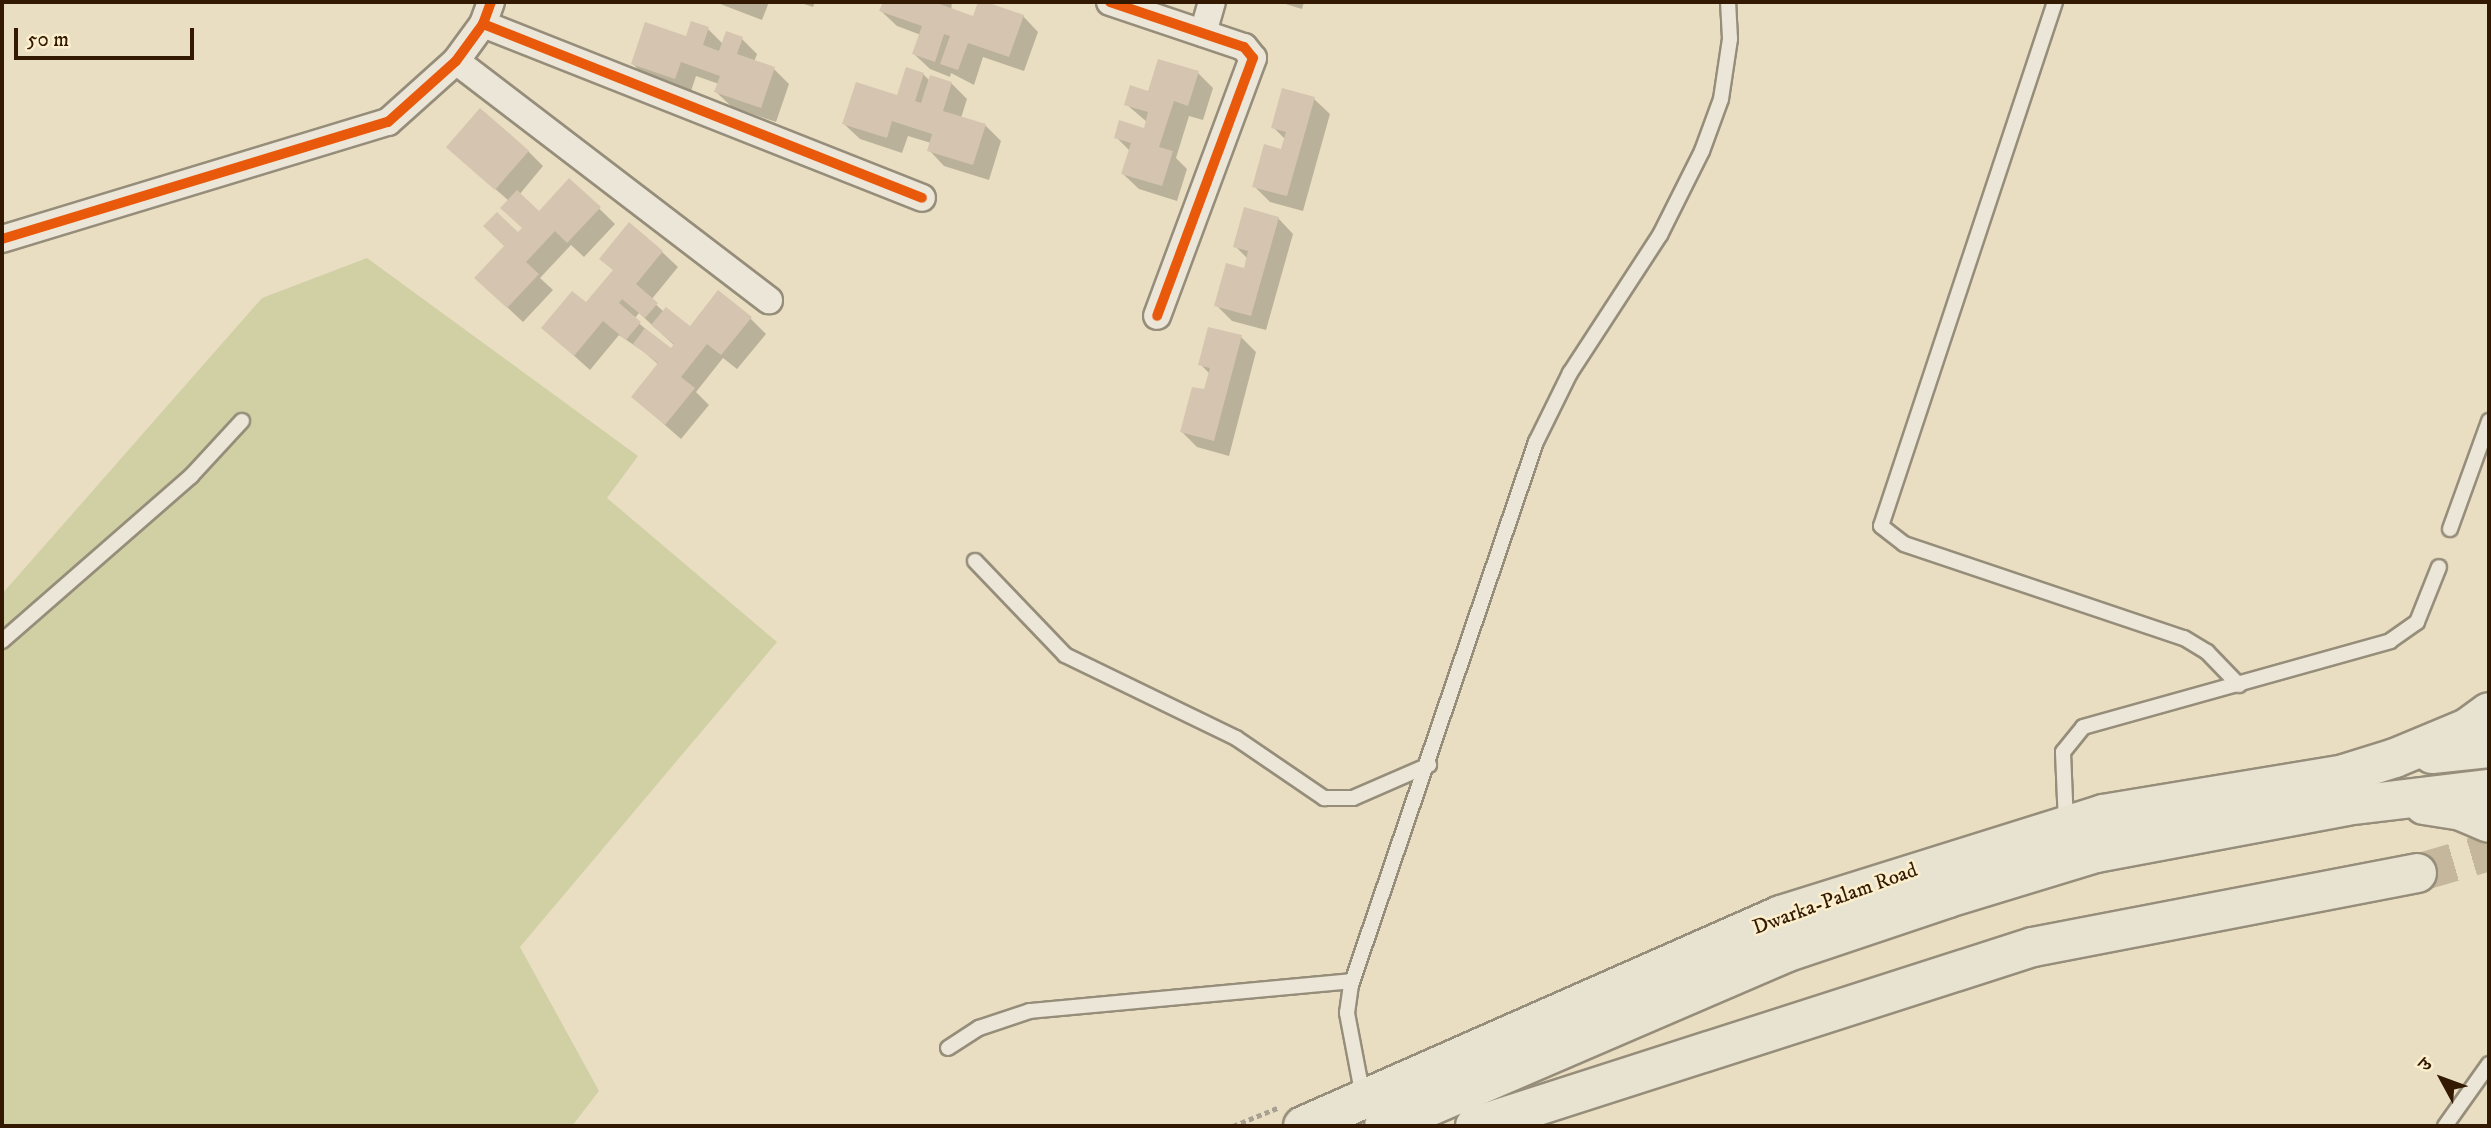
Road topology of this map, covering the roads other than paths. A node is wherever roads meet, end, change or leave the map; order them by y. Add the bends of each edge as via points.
1 (1110, 2) edge
2 (1212, 2) edge
3 (1728, 2) edge
4 (2055, 2) edge
5 (487, 13) edge
6 (1203, 33) junction
7 (456, 61) junction
8 (922, 198) dead end
9 (2, 239) edge
10 (769, 300) dead end
11 (1157, 316) dead end
12 (242, 421) dead end
13 (2489, 421) edge
14 (2450, 529) dead end
15 (975, 561) dead end
16 (2439, 568) dead end
17 (2, 640) edge
18 (2239, 685) junction
19 (2489, 712) edge
20 (2489, 748) edge
21 (2395, 758) junction
22 (1429, 765) junction
23 (2489, 789) edge
24 (2395, 800) junction
25 (2489, 823) edge
26 (2066, 825) junction
27 (2417, 873) tunnel mouth
28 (1353, 981) junction
29 (948, 1048) dead end
30 (2489, 1064) edge
31 (1374, 1112) edge
32 (1303, 1126) edge
33 (1475, 1126) edge
34 (2445, 1126) edge

1 - 6 street
2 - 6 street
3 - 22 lane via 1730,39 1721,99 1702,151 1660,235 1549,412
4 - 18 lane via 1881,526 1905,544 2184,638 2207,652
5 - 7 street
5 - 8 street
6 - 11 street via 1244,47 1253,58
7 - 9 street via 388,122
7 - 10 street
12 - 17 lane via 183,484
13 - 14 lane
15 - 22 lane via 1065,655 1236,738 1324,798 1353,798
16 - 18 lane via 2417,622 2402,634 2355,654
18 - 26 lane via 2104,719 2077,732 2063,752
19 - 21 main road via 2467,728
20 - 21 main road
21 - 26 main road, Dwarka-Palam Road via 2344,774 2103,814
22 - 28 lane
23 - 24 main road
24 - 25 main road via 2461,811
24 - 31 main road via 2096,853 1948,898 1785,953
26 - 31 main road, Dwarka-Palam Road via 1781,915
27 - 33 main road via 2033,947
28 - 29 lane via 1030,1011 979,1028
28 - 31 lane via 1347,1013
30 - 34 lane
31 - 32 main road, Dwarka-Palam Road

